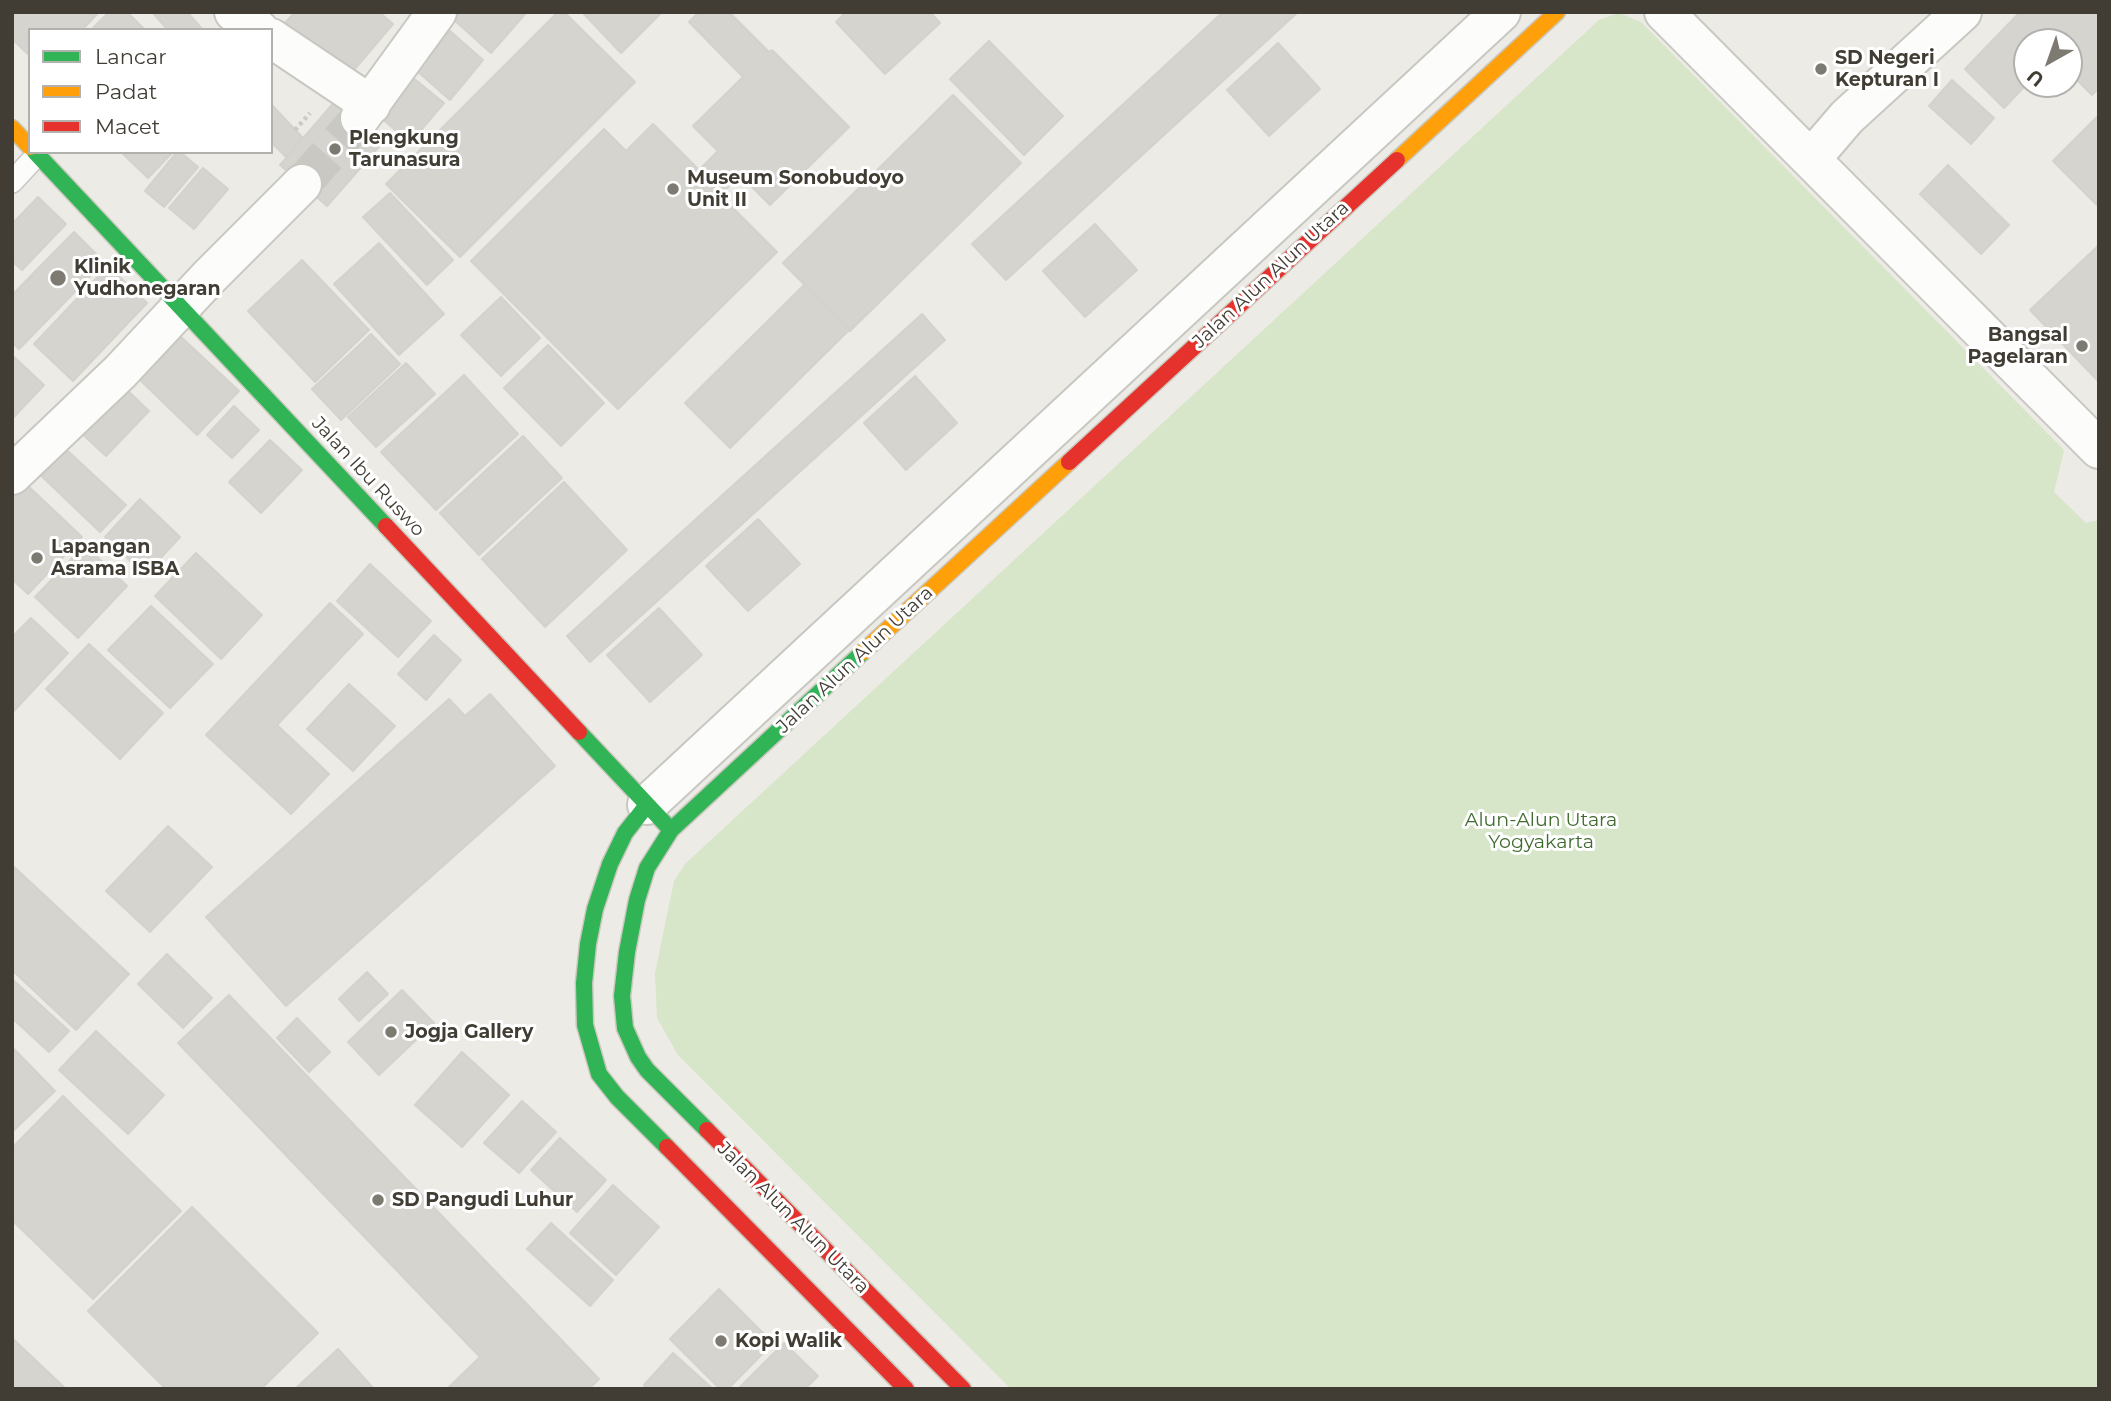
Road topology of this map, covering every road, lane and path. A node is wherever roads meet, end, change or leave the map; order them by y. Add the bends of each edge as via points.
1 (234, 12) edge
2 (437, 12) edge
3 (1501, 12) edge
4 (1557, 12) edge
5 (1664, 12) edge
6 (1962, 12) edge
7 (256, 28) edge
8 (273, 40) edge
9 (12, 128) edge
10 (28, 145) edge
11 (32, 154) edge
12 (37, 154) edge
13 (1811, 159) junction
14 (12, 181) edge
15 (302, 184) tunnel mouth
16 (180, 307) junction
17 (2099, 449) edge
18 (1042, 462) junction
19 (12, 475) edge
20 (659, 818) junction
21 (801, 1254) junction
22 (906, 1389) edge
23 (963, 1389) edge

1 - 7 street
2 - 8 street via 365,111
3 - 18 street, Jalan Alun Alun Utara
4 - 18 street, Jalan Alun Alun Utara
5 - 13 street
6 - 13 street via 1847,117
9 - 10 street, Jalan Ibu Ruswo
11 - 14 lane
12 - 16 street, Jalan Ibu Ruswo
13 - 17 street
15 - 16 street
16 - 19 street via 120,372
16 - 20 street, Jalan Ibu Ruswo
18 - 20 street, Jalan Alun Alun Utara
20 - 21 street, Jalan Alun Alun Utara via 658,847 647,868 629,939 622,1012 630,1043 647,1070
20 - 21 street, Jalan Alun Alun Utara via 632,822 595,909 584,983 591,1051 599,1074 617,1097
21 - 22 street, Jalan Alun Alun Utara
21 - 23 street, Jalan Alun Alun Utara

